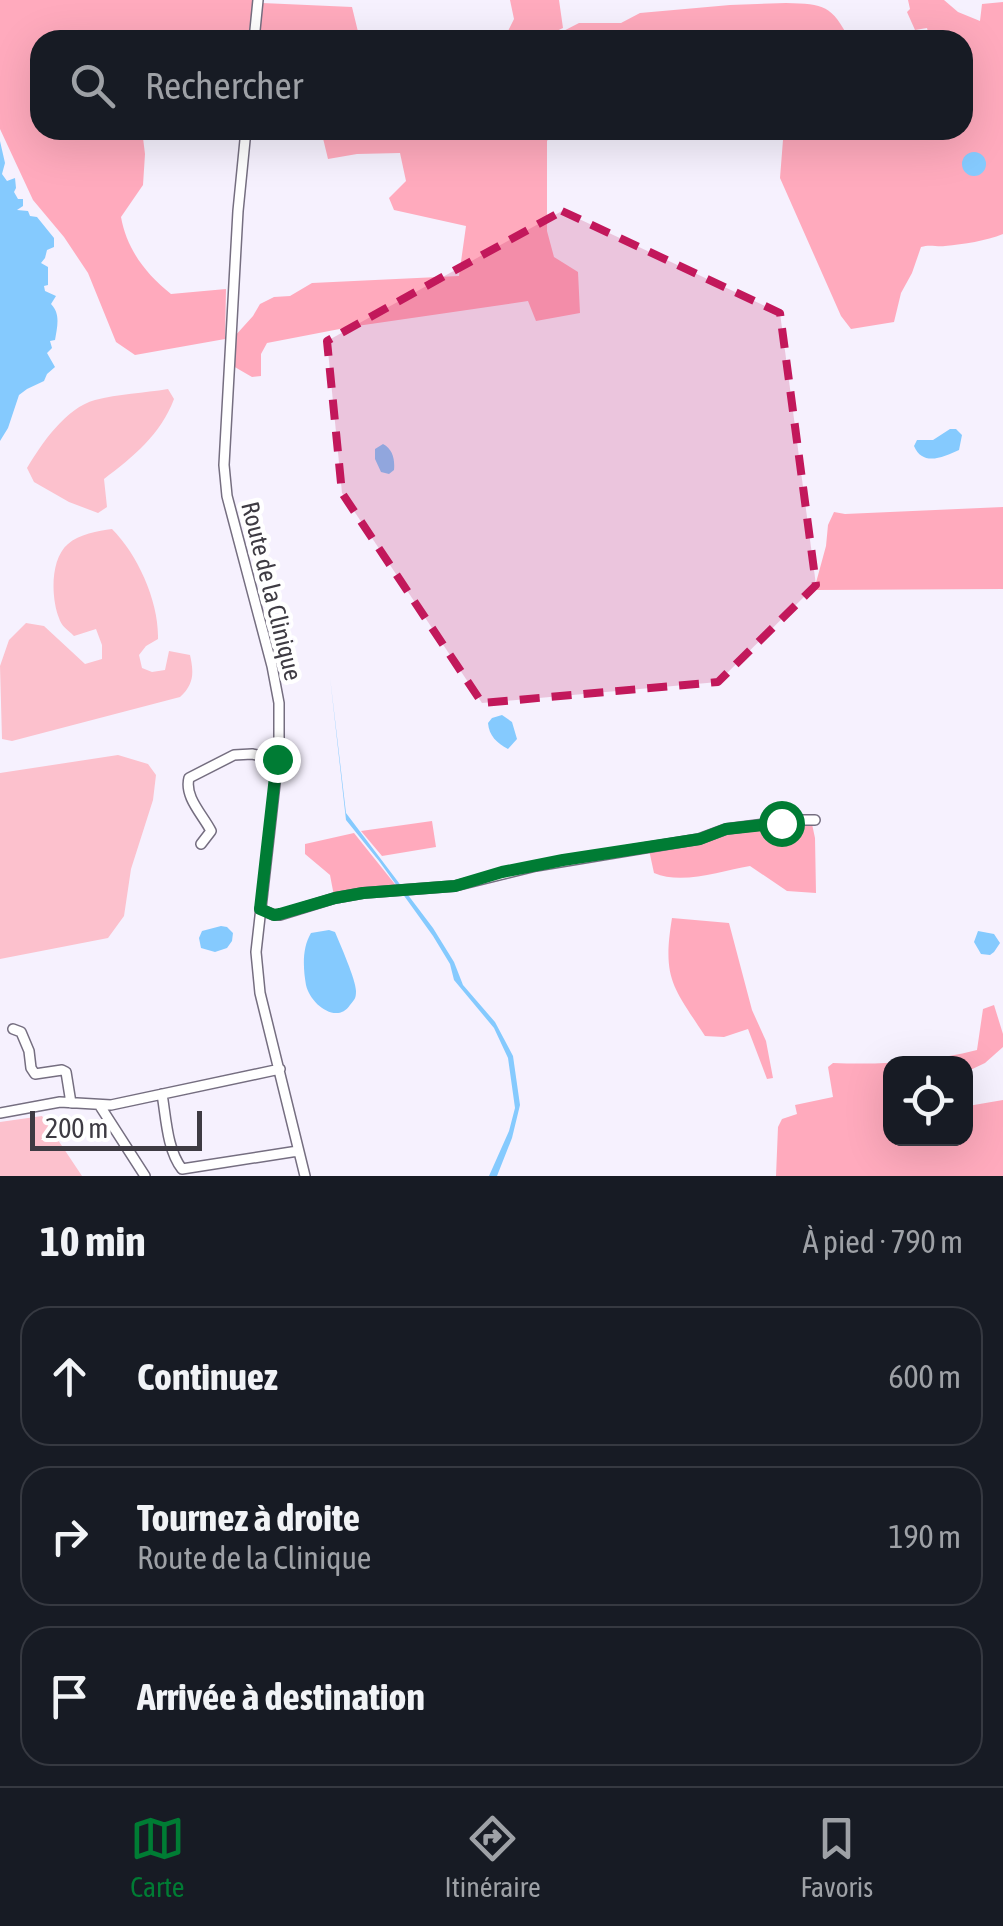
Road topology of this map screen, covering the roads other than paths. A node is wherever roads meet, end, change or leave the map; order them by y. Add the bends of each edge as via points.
1 (258, 0) edge
2 (255, 30) edge
3 (245, 140) edge
4 (277, 759) junction
5 (815, 820) dead end
6 (201, 844) dead end
7 (260, 909) junction
8 (12, 1028) dead end
9 (280, 1069) junction
10 (162, 1094) junction
11 (72, 1103) junction
12 (100, 1106) junction
13 (0, 1113) edge
14 (298, 1151) junction
15 (189, 1172) edge
16 (145, 1176) edge
17 (304, 1176) edge

1 - 2 street
3 - 4 street, Route de la Clinique via 224,464 276,683
4 - 6 street via 234,755 189,778 187,787 211,830
4 - 7 street, Route de la Clinique
5 - 7 street via 726,829 455,886 363,893 274,915
7 - 9 street, Route de la Clinique via 259,985
8 - 11 street via 23,1034 35,1074 66,1072
9 - 10 street
9 - 14 street, Route de la Clinique
10 - 12 street
10 - 15 street via 176,1161
11 - 12 street
11 - 13 street
12 - 16 street
14 - 15 street
14 - 17 street, Route de la Clinique

